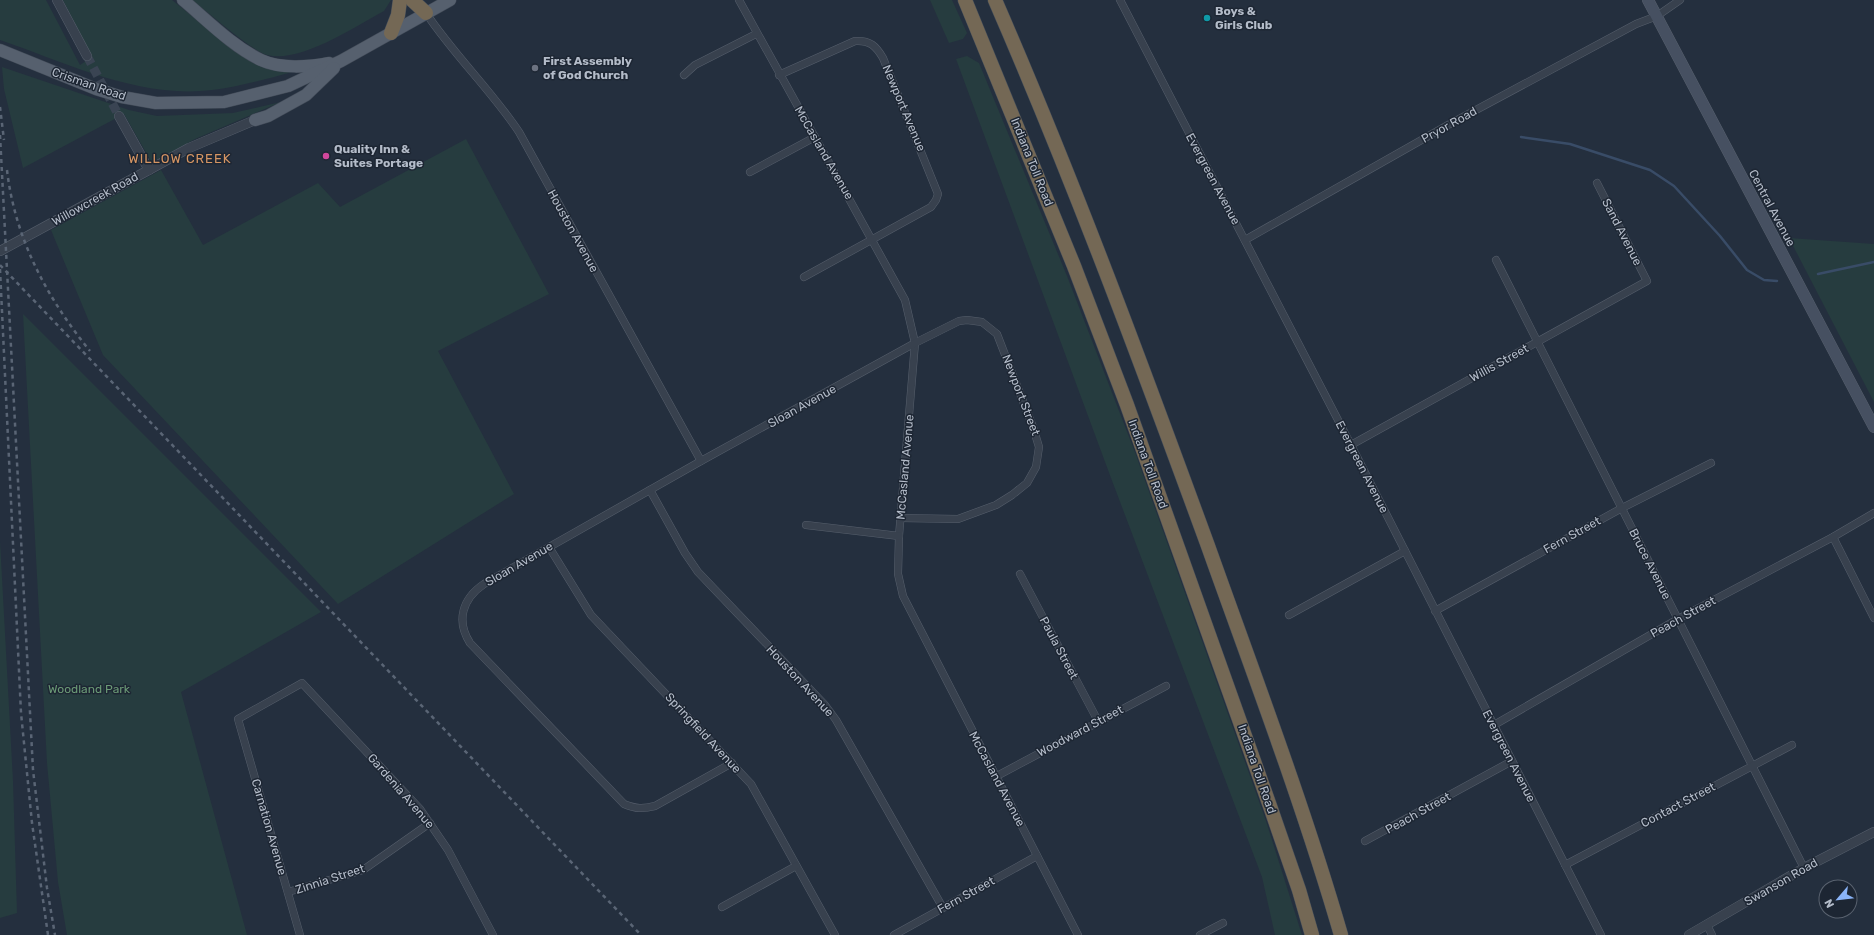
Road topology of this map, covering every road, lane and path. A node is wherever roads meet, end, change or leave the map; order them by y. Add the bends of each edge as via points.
1 (57, 0) edge
2 (183, 0) edge
3 (400, 0) edge
4 (412, 0) edge
5 (419, 0) edge
6 (450, 0) edge
7 (739, 0) edge
8 (965, 0) edge
9 (995, 0) edge
10 (1120, 0) edge
11 (1648, 0) edge
12 (1680, 0) edge
13 (426, 13) junction
14 (1656, 16) junction
15 (391, 33) junction
16 (756, 34) junction
17 (0, 50) edge
18 (87, 56) tunnel mouth
19 (342, 61) junction
20 (684, 75) dead end
21 (779, 75) junction
22 (120, 116) tunnel mouth
23 (256, 120) joint
24 (815, 137) junction
25 (149, 170) junction
26 (750, 172) dead end
27 (1597, 183) dead end
28 (873, 240) junction
29 (1245, 240) junction
30 (0, 251) edge
31 (1496, 260) dead end
32 (804, 277) dead end
33 (1647, 282) joint
34 (1538, 342) junction
35 (915, 343) junction
36 (1874, 427) edge
37 (1351, 445) junction
38 (701, 461) junction
39 (1711, 463) dead end
40 (650, 490) junction
41 (1622, 508) junction
42 (1874, 513) edge
43 (900, 518) junction
44 (806, 525) dead end
45 (899, 536) junction
46 (1833, 537) junction
47 (549, 547) junction
48 (1405, 551) junction
49 (1020, 574) dead end
50 (1435, 611) junction
51 (1289, 615) dead end
52 (1874, 618) edge
53 (1678, 619) junction
54 (302, 683) joint
55 (1166, 686) dead end
56 (1098, 721) junction
57 (1494, 726) junction
58 (1792, 745) dead end
59 (1512, 761) junction
60 (732, 763) junction
61 (1752, 764) junction
62 (995, 777) junction
63 (430, 823) junction
64 (1874, 832) edge
65 (1365, 841) dead end
66 (1037, 856) junction
67 (796, 866) junction
68 (1565, 866) junction
69 (1804, 868) junction
70 (288, 892) junction
71 (722, 907) dead end
72 (943, 908) junction
73 (1223, 922) dead end
74 (1707, 925) junction
75 (300, 935) edge
76 (493, 935) edge
77 (835, 935) edge
78 (894, 935) edge
79 (1078, 935) edge
80 (1200, 935) edge
81 (1312, 935) edge
82 (1341, 935) edge
83 (1602, 935) edge
84 (1688, 935) edge
85 (1712, 935) edge

1 - 18 street
2 - 19 main road via 242,48 262,60 285,65
3 - 15 highway via 398,15
4 - 13 highway
5 - 13 highway
6 - 13 main road
7 - 16 street, McCasland Avenue
8 - 81 highway, Indiana Toll Road via 1074,266 1127,406 1268,801
9 - 82 highway via 1101,257 1158,408 1298,800
10 - 29 street, Evergreen Avenue
11 - 14 main road, Central Avenue
12 - 14 street, Pryor Road
13 - 15 main road
13 - 38 street, Houston Avenue via 442,38 503,108 519,132
14 - 29 street, Pryor Road via 1636,24 1455,121
14 - 36 main road, Central Avenue
15 - 19 main road
16 - 20 street via 695,65
16 - 21 street, McCasland Avenue
17 - 19 main road, Crisman Road via 96,89 156,103 224,102 257,95 288,86
19 - 23 main road via 306,95
21 - 24 street, McCasland Avenue
21 - 28 street, Newport Avenue via 855,41 867,41 879,50 938,194 931,207
22 - 25 street
23 - 25 street, Willowcreek Road via 208,138
24 - 26 street
24 - 28 street, McCasland Avenue
25 - 30 street, Willowcreek Road
27 - 33 street, Sand Avenue
28 - 32 street
28 - 35 street, McCasland Avenue via 905,300
29 - 37 street, Evergreen Avenue
31 - 34 street, Bruce Avenue
33 - 34 street, Willis Street
34 - 37 street, Willis Street
34 - 41 street, Bruce Avenue
35 - 38 street, Sloan Avenue
35 - 43 street, McCasland Avenue
35 - 43 street, Newport Street via 959,321 978,321 993,330 1000,340 1040,446 1036,467 1027,483 996,505 958,518
37 - 48 street, Evergreen Avenue
38 - 40 street, Sloan Avenue
39 - 41 street, Fern Street
40 - 47 street, Sloan Avenue
40 - 72 street, Houston Avenue via 698,572 825,705 836,720
41 - 50 street, Fern Street
41 - 53 street, Bruce Avenue
42 - 46 street, Peach Street
43 - 45 street, McCasland Avenue
44 - 45 street
45 - 62 street, McCasland Avenue via 898,574 903,596
46 - 52 street
46 - 53 street, Peach Street
47 - 60 street, Springfield Avenue via 591,615
47 - 60 street, Sloan Avenue via 474,591 462,613 462,625 470,643 624,804 644,809 656,806
48 - 50 street, Evergreen Avenue
48 - 51 street
49 - 56 street, Paula Street
50 - 57 street, Evergreen Avenue
53 - 57 street, Peach Street
53 - 61 street, Bruce Avenue
54 - 63 street, Gardenia Avenue
54 - 70 street, Carnation Avenue via 238,719
55 - 56 street, Woodward Street
56 - 62 street, Woodward Street
57 - 59 street, Evergreen Avenue
58 - 61 street, Contact Street
59 - 65 street, Peach Street
59 - 68 street, Evergreen Avenue
60 - 67 street, Springfield Avenue via 751,784
61 - 68 street, Contact Street
61 - 69 street, Bruce Avenue
62 - 66 street, McCasland Avenue
63 - 70 street, Zinnia Street via 363,870
63 - 76 street, Gardenia Avenue via 455,862
64 - 69 street, Swanson Road
66 - 72 street, Fern Street
66 - 79 street, McCasland Avenue
67 - 71 street
67 - 77 street, Springfield Avenue
68 - 83 street, Evergreen Avenue
69 - 74 street, Swanson Road
70 - 75 street, Carnation Avenue
72 - 78 street, Fern Street
73 - 80 street
74 - 84 street, Swanson Road
74 - 85 street

